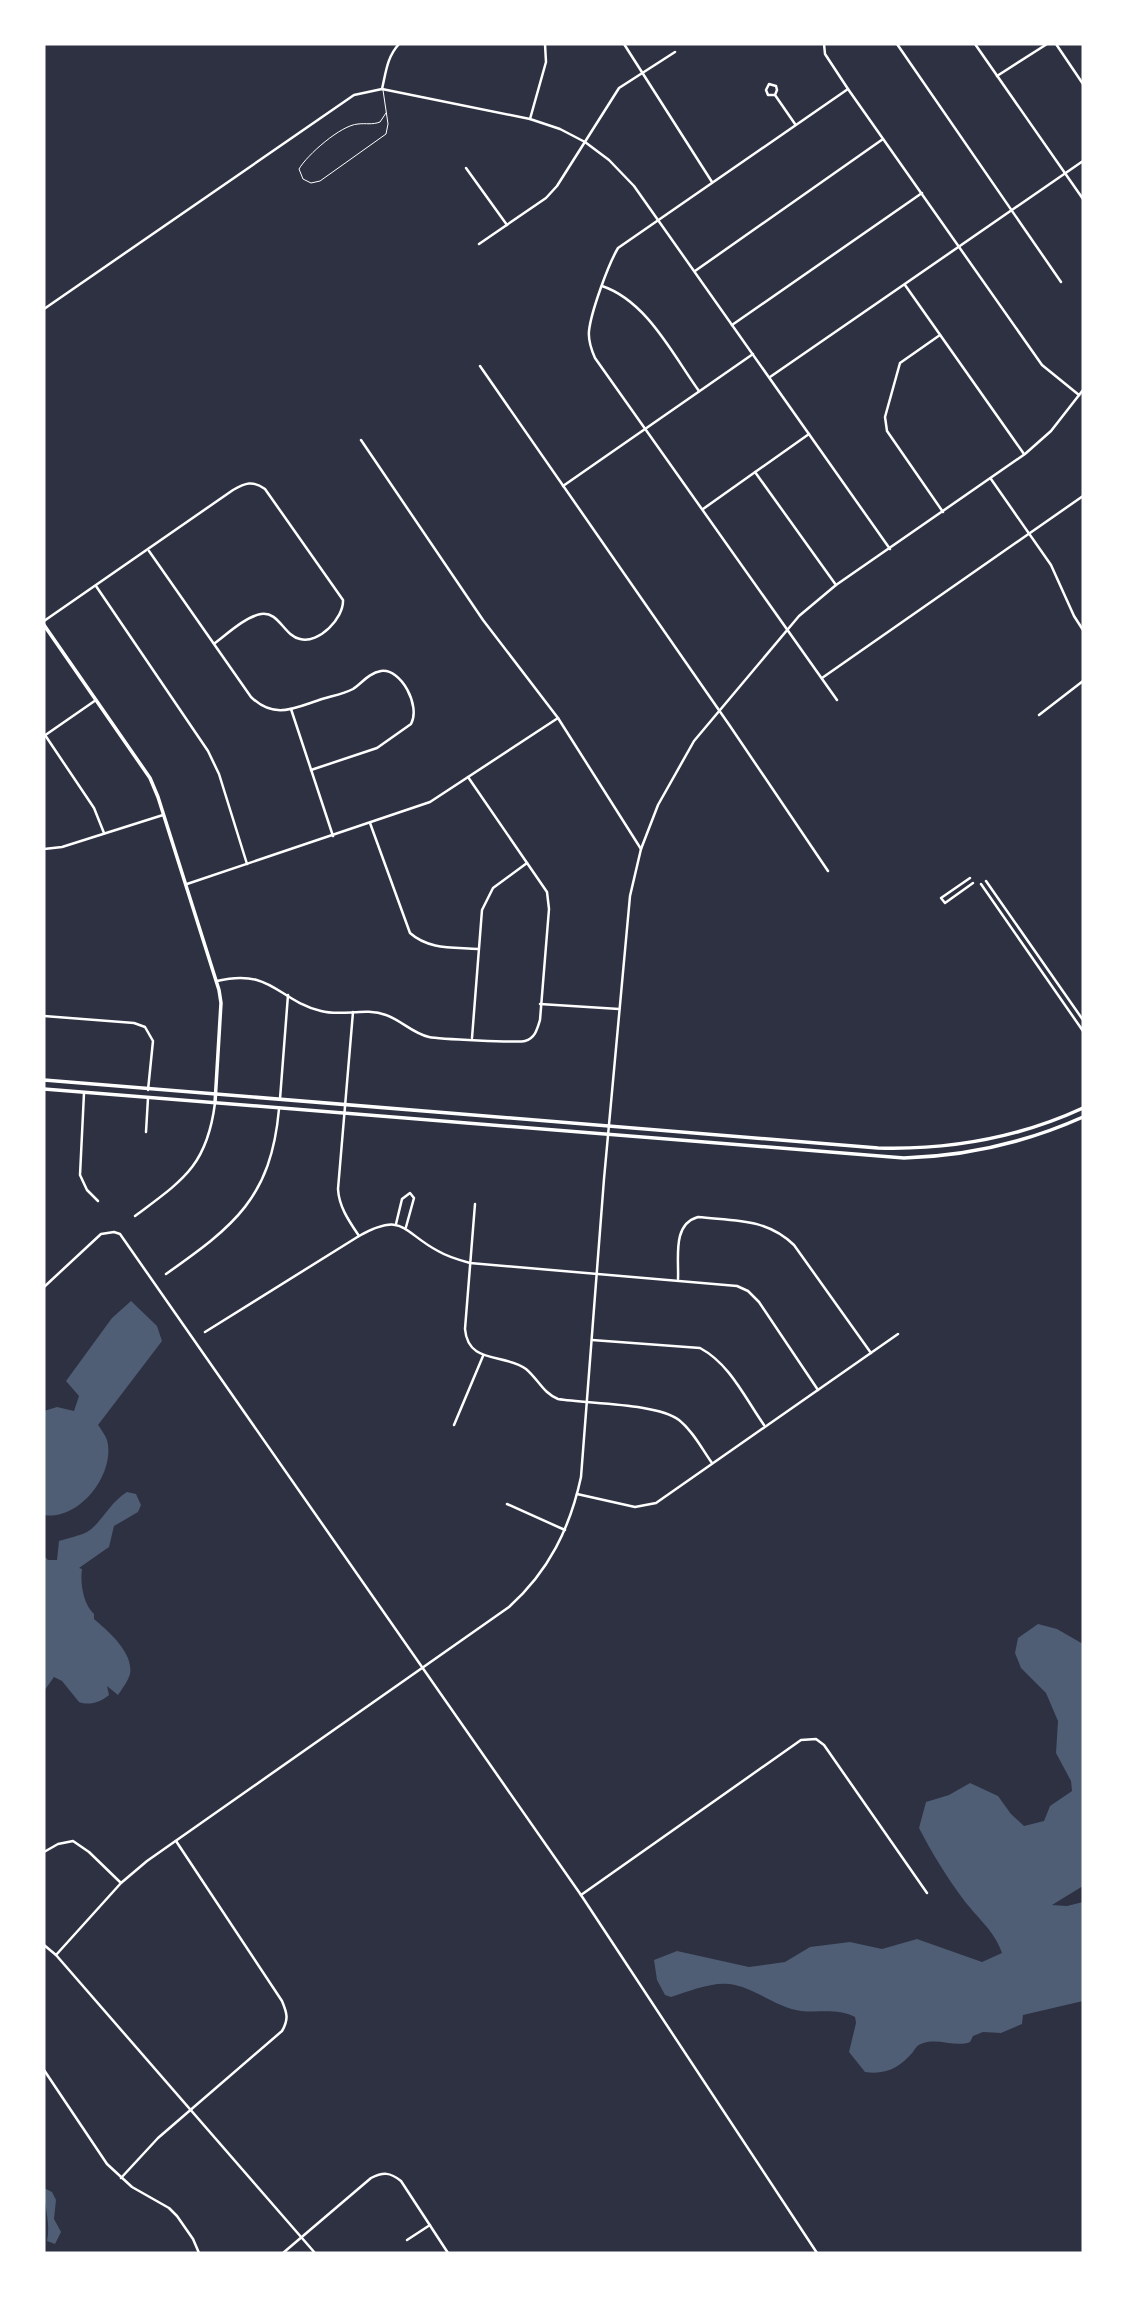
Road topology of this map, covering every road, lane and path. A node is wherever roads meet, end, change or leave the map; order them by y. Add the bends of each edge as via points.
1 (398, 44) edge
2 (545, 44) edge
3 (624, 44) edge
4 (824, 44) edge
5 (897, 44) edge
6 (975, 44) edge
7 (1047, 44) edge
8 (1056, 44) edge
9 (675, 52) dead end
10 (642, 72) junction
11 (997, 76) junction
12 (1083, 84) edge
13 (382, 89) junction
14 (848, 89) junction
15 (775, 95) dead end
16 (386, 113) junction
17 (530, 119) junction
18 (795, 124) junction
19 (883, 139) junction
20 (585, 142) junction
21 (1083, 161) edge
22 (466, 168) dead end
23 (1065, 173) junction
24 (712, 182) junction
25 (922, 193) junction
26 (1083, 199) edge
27 (1011, 210) junction
28 (658, 219) junction
29 (507, 225) junction
30 (479, 244) dead end
31 (959, 247) junction
32 (695, 271) junction
33 (1061, 282) dead end
34 (905, 285) junction
35 (602, 286) junction
36 (44, 309) edge
37 (732, 324) junction
38 (940, 335) junction
39 (753, 354) junction
40 (480, 366) dead end
41 (770, 377) junction
42 (1083, 390) edge
43 (699, 391) junction
44 (1080, 396) junction
45 (645, 428) junction
46 (810, 434) junction
47 (360, 440) dead end
48 (1025, 454) junction
49 (755, 472) junction
50 (991, 479) junction
51 (564, 486) junction
52 (1083, 496) edge
53 (703, 509) junction
54 (944, 512) junction
55 (1029, 533) junction
56 (890, 549) junction
57 (148, 551) junction
58 (836, 585) junction
59 (96, 586) junction
60 (44, 623) edge
61 (787, 629) junction
62 (1083, 630) edge
63 (215, 643) junction
64 (822, 678) junction
65 (1083, 681) edge
66 (96, 700) junction
67 (837, 700) dead end
68 (291, 709) junction
69 (718, 710) junction
70 (1039, 715) dead end
71 (558, 718) junction
72 (45, 735) edge
73 (311, 770) junction
74 (468, 777) junction
75 (163, 815) junction
76 (370, 823) junction
77 (104, 833) junction
78 (333, 836) junction
79 (44, 849) edge
80 (641, 849) junction
81 (527, 863) junction
82 (247, 864) junction
83 (828, 871) dead end
84 (970, 878) dead end
85 (986, 881) dead end
86 (974, 883) dead end
87 (187, 884) junction
88 (981, 884) dead end
89 (1028, 941) junction
90 (1023, 945) junction
91 (480, 949) junction
92 (217, 981) junction
93 (288, 995) junction
94 (540, 1004) junction
95 (619, 1009) junction
96 (353, 1012) junction
97 (44, 1016) edge
98 (1083, 1020) edge
99 (1083, 1031) edge
100 (472, 1039) junction
101 (44, 1080) edge
102 (44, 1089) edge
103 (148, 1090) junction
104 (84, 1093) junction
105 (215, 1096) junction
106 (148, 1098) junction
107 (280, 1099) junction
108 (215, 1103) junction
109 (345, 1104) junction
110 (1083, 1108) edge
111 (279, 1109) junction
112 (344, 1112) junction
113 (1083, 1117) edge
114 (609, 1125) junction
115 (146, 1132) dead end
116 (608, 1134) junction
117 (98, 1202) dead end
118 (475, 1204) dead end
119 (135, 1216) dead end
120 (396, 1224) junction
121 (406, 1227) junction
122 (359, 1236) junction
123 (470, 1263) junction
124 (597, 1274) junction
125 (166, 1275) dead end
126 (678, 1279) junction
127 (44, 1287) edge
128 (205, 1332) dead end
129 (898, 1334) dead end
130 (592, 1340) junction
131 (871, 1353) junction
132 (483, 1356) junction
133 (818, 1390) junction
134 (587, 1403) junction
135 (454, 1425) dead end
136 (764, 1426) junction
137 (712, 1463) junction
138 (577, 1494) junction
139 (507, 1504) dead end
140 (565, 1530) junction
141 (424, 1667) junction
142 (176, 1841) junction
143 (44, 1852) edge
144 (121, 1883) junction
145 (927, 1893) dead end
146 (581, 1895) junction
147 (44, 1945) edge
148 (56, 1955) junction
149 (44, 2070) edge
150 (190, 2109) junction
151 (121, 2178) junction
152 (430, 2225) junction
153 (300, 2238) junction
154 (407, 2240) dead end
155 (199, 2253) edge
156 (283, 2253) edge
157 (315, 2253) edge
158 (448, 2253) edge
159 (817, 2253) edge

1 - 13 street via 391,52
2 - 17 street via 546,62
3 - 10 street
4 - 14 street via 825,54
5 - 27 street
6 - 11 street
7 - 11 street
8 - 12 street
9 - 10 street
10 - 20 street via 619,88
10 - 24 street
11 - 23 street
13 - 16 lane
13 - 17 street
13 - 36 street via 345,99
14 - 18 street
14 - 19 street
15 - 18 street
16 - 16 lane via 380,122 348,127 306,157 299,169 303,179 320,181 379,140 386,134
17 - 20 street
18 - 24 street
19 - 25 street
19 - 32 street
20 - 28 street via 622,173
20 - 29 street via 546,198
21 - 23 street
22 - 29 street
23 - 26 street
23 - 27 street
24 - 28 street
25 - 31 street
25 - 37 street
27 - 31 street
27 - 33 street
28 - 32 street
28 - 35 street via 618,248
29 - 30 street
31 - 34 street
31 - 44 street via 1042,365
32 - 37 street
34 - 38 street
34 - 41 street
35 - 43 street via 642,311
35 - 45 street via 589,330 590,345 594,358
37 - 39 street
38 - 48 street
38 - 54 street via 900,363 885,417 887,431
39 - 41 street
39 - 43 street
40 - 51 street
41 - 46 street
42 - 44 street
43 - 45 street
44 - 48 street
45 - 51 street
45 - 53 street
46 - 49 street
46 - 56 street
47 - 71 street via 483,620
48 - 50 street
49 - 53 street
49 - 58 street
50 - 54 street
50 - 55 street
51 - 69 street
52 - 55 street
53 - 61 street
54 - 56 street
55 - 62 street via 1051,565
55 - 64 street
56 - 58 street
57 - 59 street
57 - 63 street
57 - 63 street via 233,490 255,483 265,489 342,600 337,622 311,639 297,638 263,614
58 - 61 street
59 - 60 street
59 - 82 street via 208,751
60 - 66 main road
61 - 64 street
61 - 69 street
63 - 68 street via 259,705 277,711
64 - 67 street
65 - 70 street
66 - 72 street
66 - 75 main road via 150,778
68 - 73 street
68 - 73 street via 352,689 379,671 399,678 415,706 411,724 377,748
69 - 80 street via 678,765
69 - 83 street
71 - 74 street
71 - 80 street
72 - 77 street via 94,808
73 - 78 street
74 - 76 street via 430,803
74 - 81 street
75 - 77 street
75 - 87 main road
76 - 78 street
76 - 91 street via 410,933 432,946
77 - 79 street
78 - 82 street
80 - 95 street via 630,896
81 - 91 street via 499,881 485,899
81 - 94 street via 547,891 549,909
82 - 87 street
84 - 86 street via 941,898 945,903
85 - 89 street
87 - 92 main road
88 - 90 street
89 - 90 street
89 - 98 street
90 - 99 street
91 - 100 street
92 - 93 street via 248,977
92 - 105 main road via 221,1003
93 - 96 street via 321,1012
93 - 107 street
94 - 95 street
94 - 100 street via 536,1033 525,1041
95 - 114 street
96 - 100 street via 386,1015 430,1037
96 - 109 street
97 - 103 street via 145,1027 153,1041
101 - 103 main road
102 - 104 main road
103 - 105 main road
104 - 106 main road
104 - 117 street via 80,1175
105 - 107 main road
105 - 108 main road
106 - 108 main road
106 - 115 street
107 - 109 main road
108 - 111 main road
108 - 119 street via 210,1133 194,1167
109 - 112 street
109 - 114 main road
110 - 114 main road via 999,1138 903,1149
111 - 112 main road
111 - 125 street via 272,1155 253,1197 228,1228
112 - 116 main road
112 - 122 street via 339,1199
113 - 116 main road via 1002,1146 914,1158
114 - 116 street
116 - 124 street
118 - 123 street
120 - 121 street
120 - 121 street via 402,1199 410,1193 414,1198
120 - 122 street
121 - 123 street via 438,1251
122 - 128 street
123 - 124 street
123 - 132 street via 466,1335
124 - 126 street
124 - 130 street
126 - 131 street via 680,1235 692,1218 769,1226 794,1245
126 - 133 street via 730,1284 748,1291
127 - 141 street via 101,1234 120,1234
129 - 131 street
130 - 134 street
130 - 136 street via 699,1348 714,1355
131 - 133 street
132 - 134 street via 524,1367 548,1395
132 - 135 street
133 - 136 street
134 - 137 street via 653,1409 673,1416 687,1427
134 - 138 street
136 - 137 street
137 - 138 street via 646,1506
138 - 140 street
139 - 140 street
140 - 141 street via 547,1566 523,1594
141 - 142 street
141 - 146 street
142 - 144 street
142 - 150 street via 287,2013 282,2031
143 - 144 street via 73,1841
144 - 148 street
145 - 146 street via 816,1739 801,1740
146 - 159 street
147 - 148 street
148 - 150 street
149 - 151 street
150 - 151 street
150 - 153 street
151 - 155 street via 177,2216
152 - 153 street via 401,2181 382,2173 370,2178
152 - 154 street
152 - 158 street
153 - 156 street
153 - 157 street

